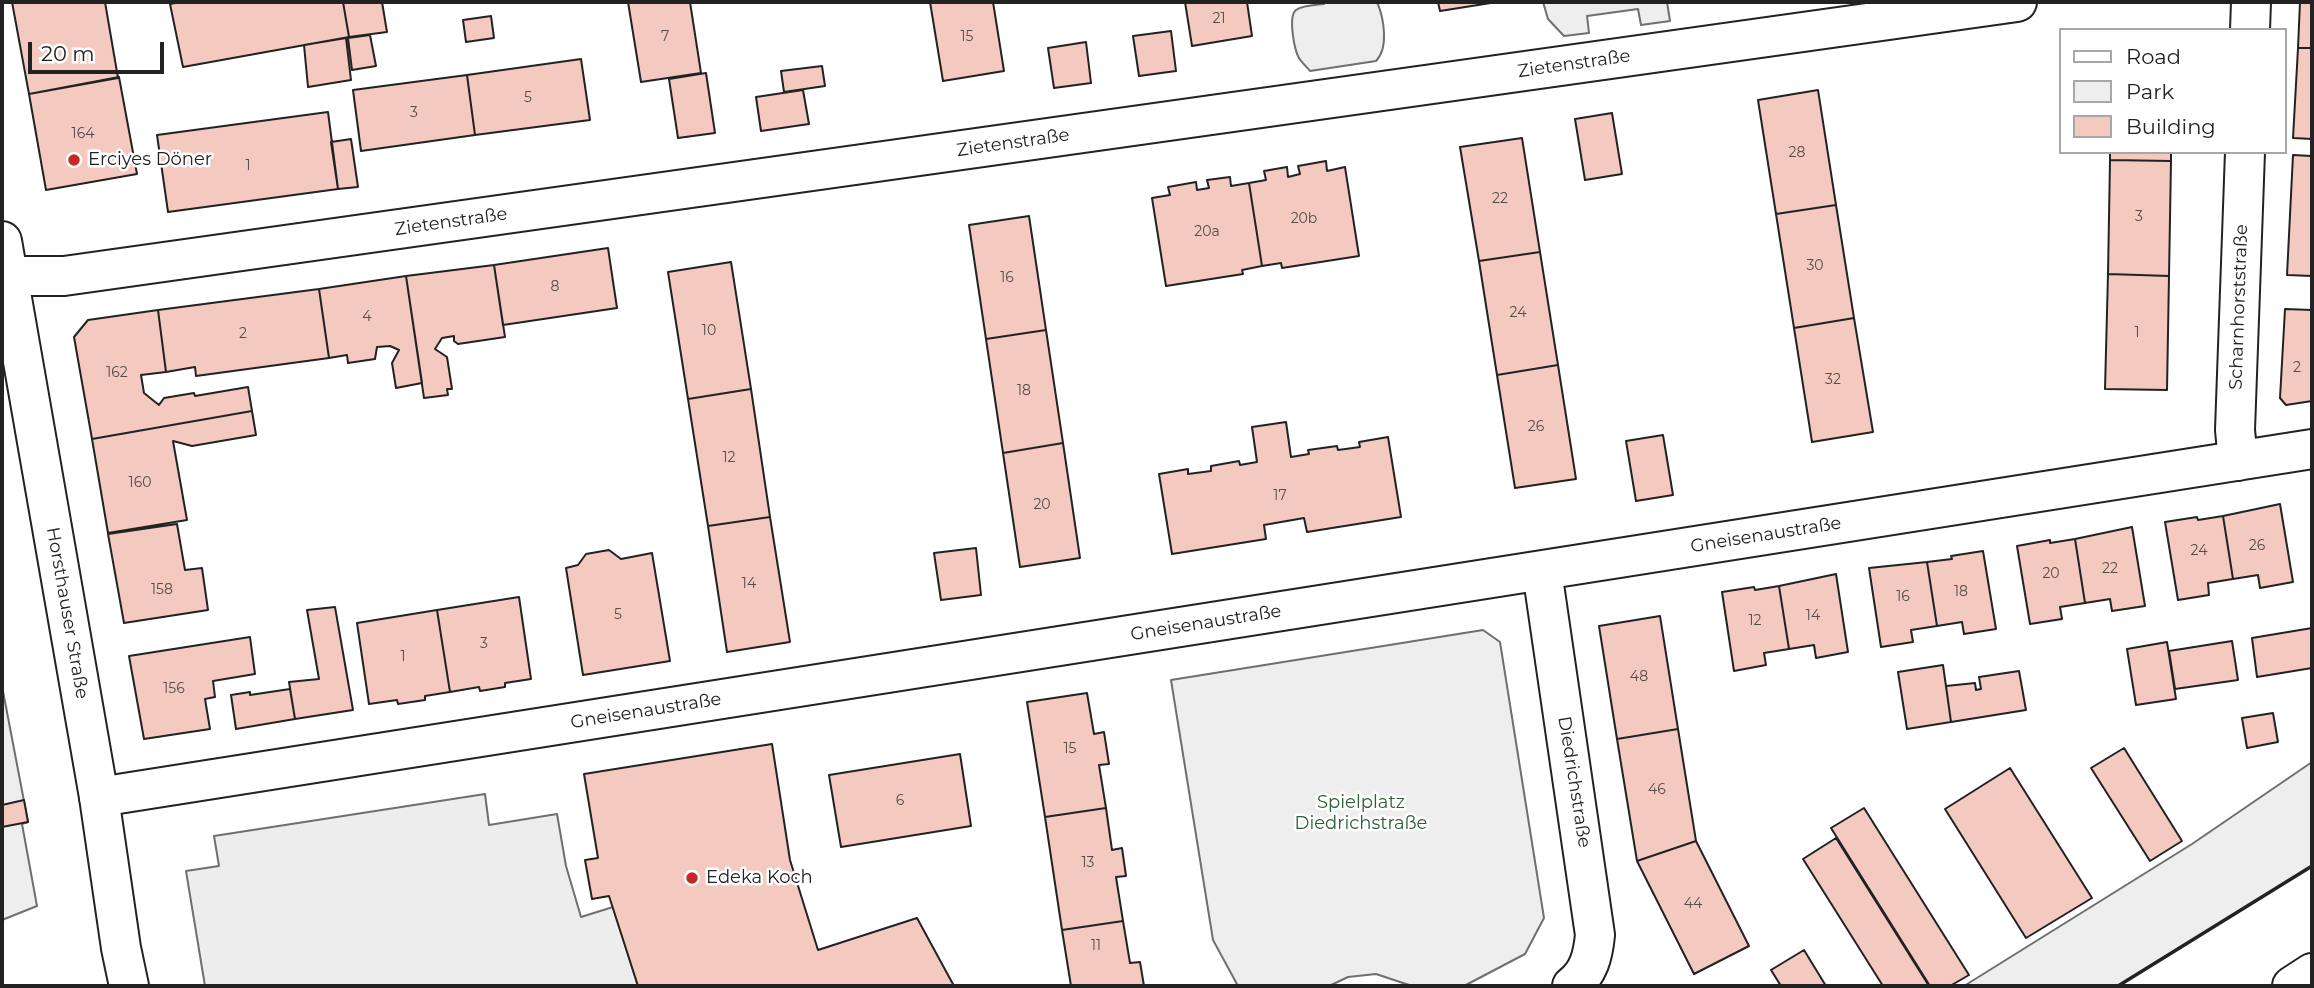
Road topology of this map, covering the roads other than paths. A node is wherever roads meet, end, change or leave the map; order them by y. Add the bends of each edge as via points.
1 (2017, 2) edge
2 (2251, 2) edge
3 (2250, 28) edge
4 (2245, 154) edge
5 (5, 258) edge
6 (2312, 449) edge
7 (2238, 461) junction
8 (1542, 571) junction
9 (99, 797) junction
10 (2312, 973) edge
11 (129, 986) edge
12 (1572, 986) edge
13 (2292, 986) edge

1 - 5 main road, Zietenstraße via 64,276
2 - 3 main road
4 - 7 main road, Scharnhorststraße via 2235,430
5 - 9 main road, Horsthauser Straße
6 - 7 main road, Gneisenaustraße
7 - 8 main road, Gneisenaustraße
8 - 9 main road, Gneisenaustraße
8 - 12 main road, Diedrichstraße via 1595,935 1589,966
9 - 11 main road, Horsthauser Straße
10 - 13 main road

